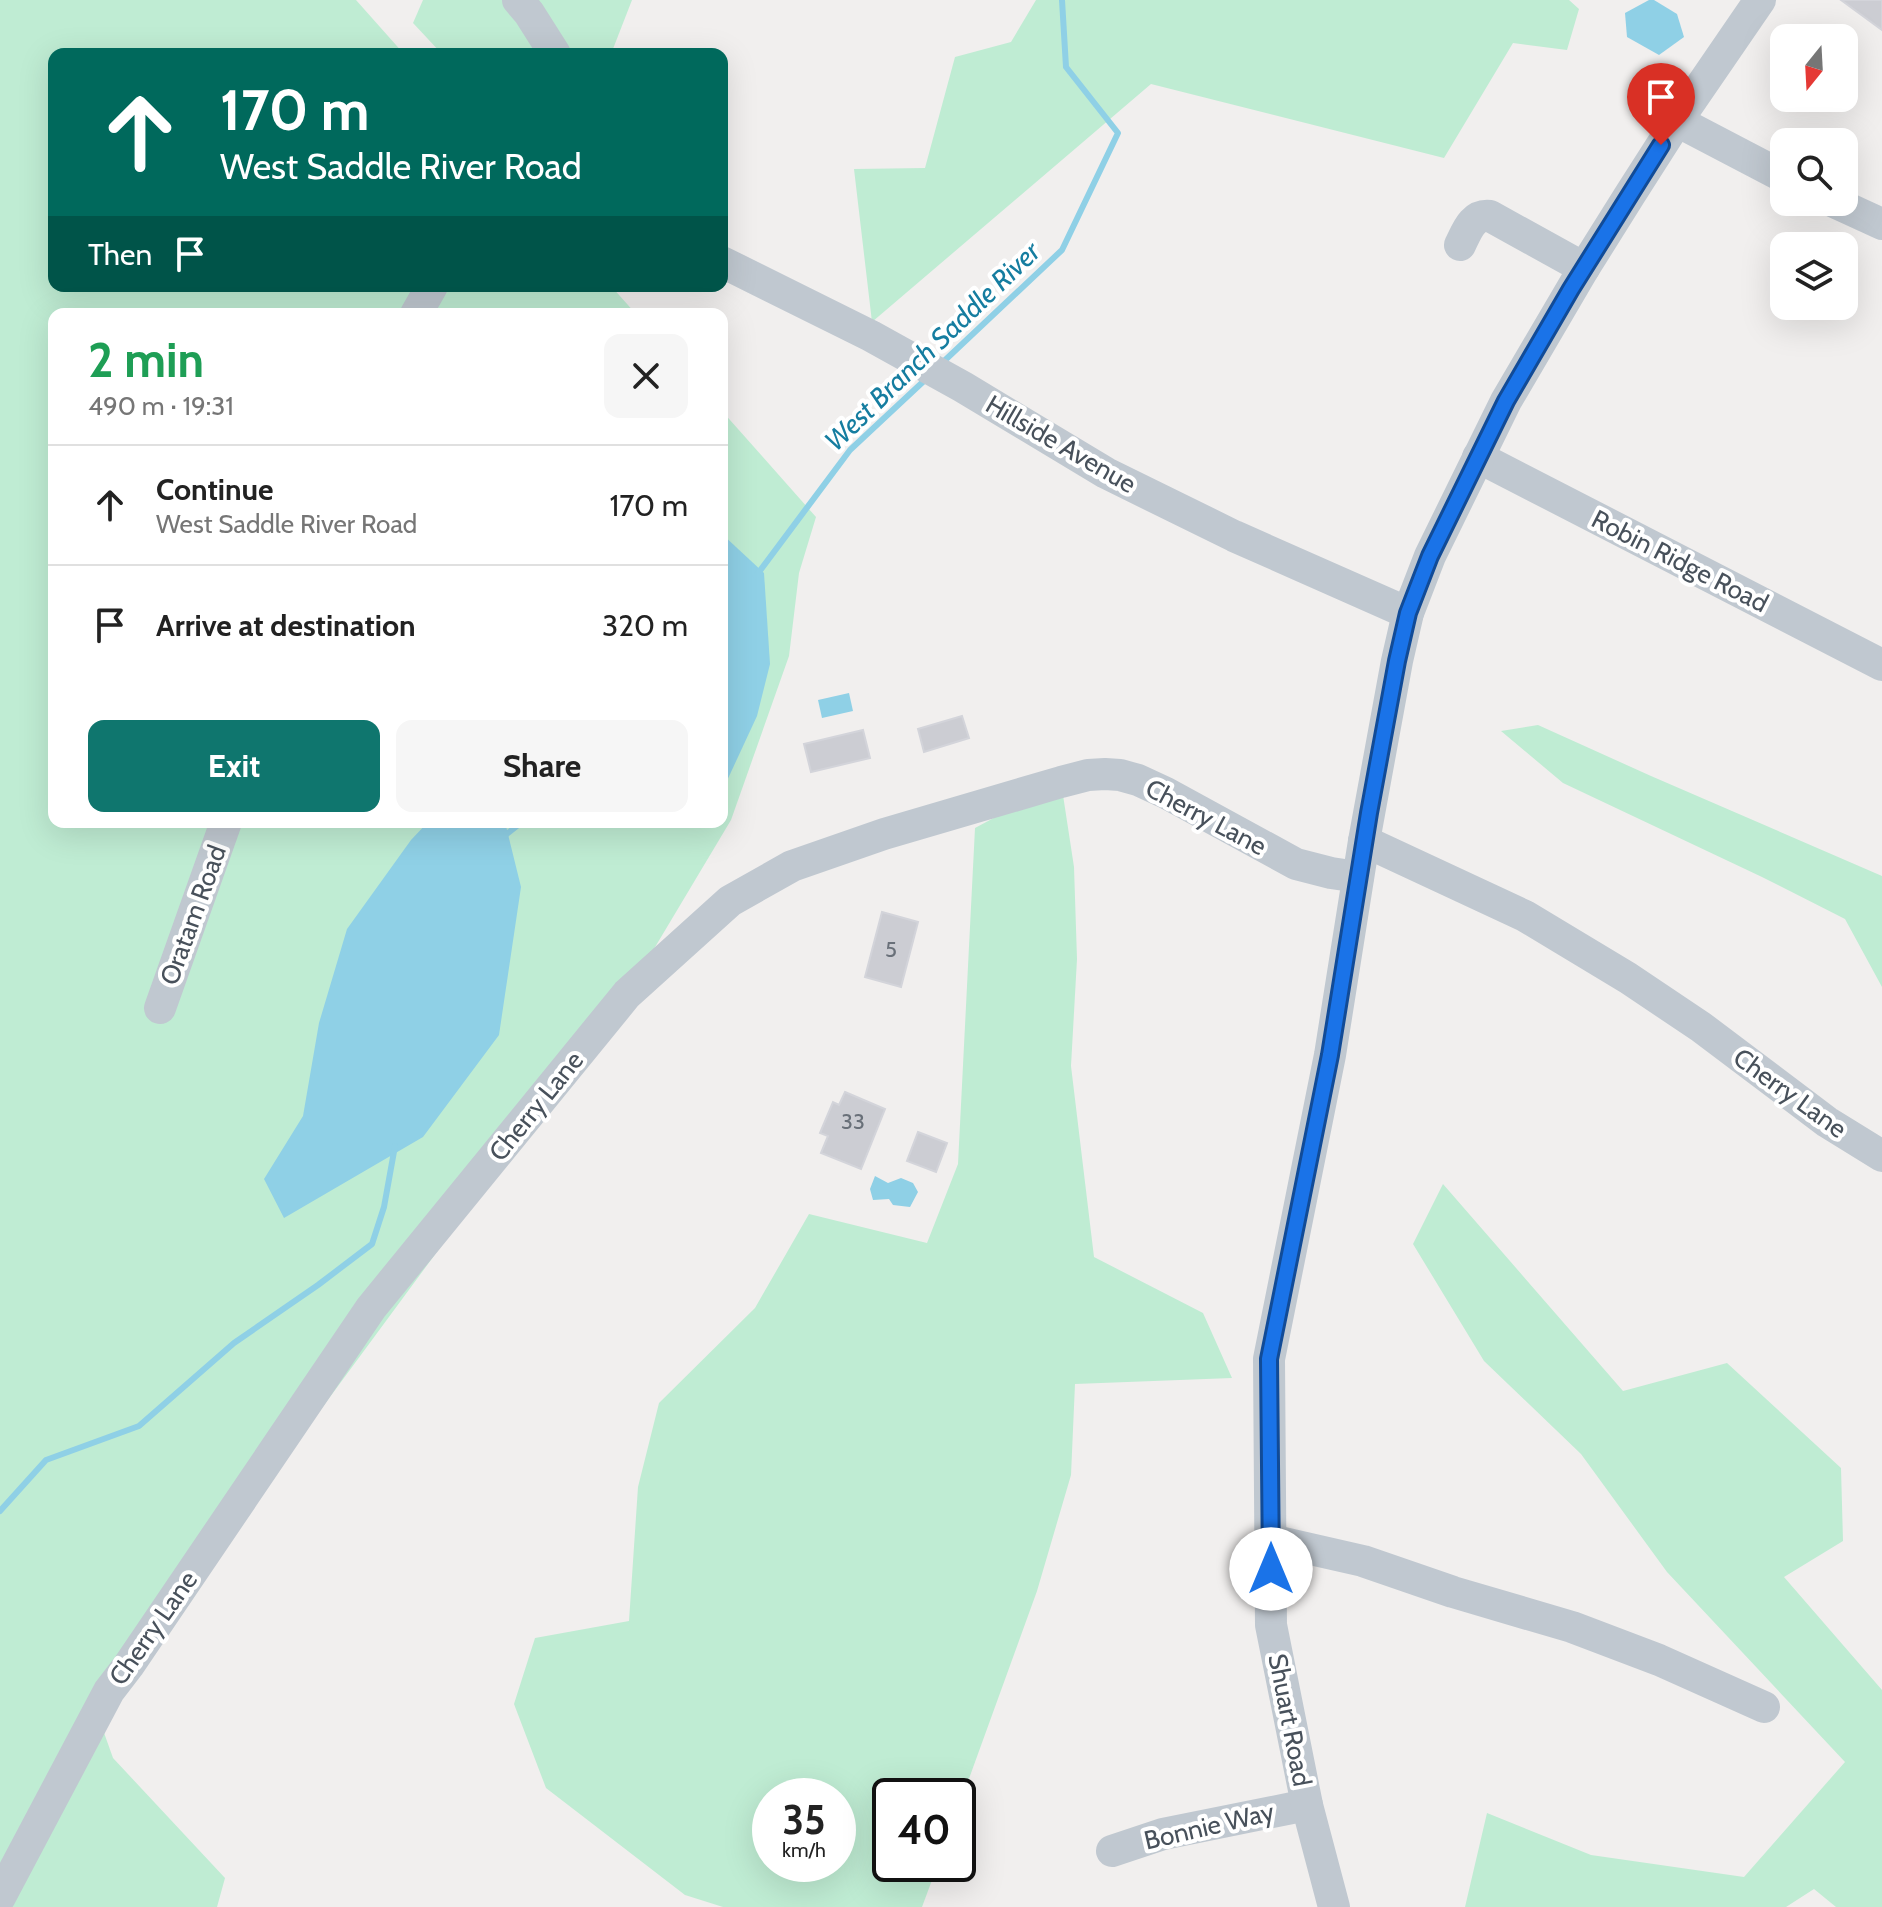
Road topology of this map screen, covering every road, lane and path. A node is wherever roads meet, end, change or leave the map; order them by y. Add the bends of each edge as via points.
1 (518, 0) edge
2 (1760, 0) edge
3 (551, 48) edge
4 (1677, 121) junction
5 (1770, 170) edge
6 (1858, 213) edge
7 (1882, 224) edge
8 (1460, 245) dead end
9 (728, 265) edge
10 (1584, 268) junction
11 (1478, 457) junction
12 (1408, 613) junction
13 (1882, 665) edge
14 (224, 828) edge
15 (1364, 841) junction
16 (1358, 877) junction
17 (160, 1008) dead end
18 (1882, 1156) edge
19 (1271, 1540) junction
20 (1764, 1707) dead end
21 (1307, 1805) junction
22 (1112, 1851) dead end
23 (0, 1897) edge
24 (1334, 1907) edge

1 - 3 street
2 - 4 street, Shuart Road
4 - 5 street
4 - 10 street, Shuart Road
6 - 7 street
8 - 10 street via 1472,221 1490,216
9 - 12 street, Hillside Avenue via 871,336 1106,473
10 - 11 street, Shuart Road
11 - 12 street, Shuart Road
11 - 13 street, Robin Ridge Road
12 - 15 street, Shuart Road
14 - 17 street, Oratam Road
15 - 16 street, Shuart Road
15 - 18 street, Cherry Lane via 1525,916 1628,978
16 - 19 street, Shuart Road via 1330,1055 1269,1359
16 - 23 street, Cherry Lane via 1296,864 1166,793 1138,780 1105,774 884,834 792,866 730,901 627,994 371,1308 109,1691
19 - 20 street via 1363,1561 1572,1627
19 - 21 street, Shuart Road via 1271,1625
21 - 22 street, Bonnie Way via 1163,1834
21 - 24 street, Shuart Road

